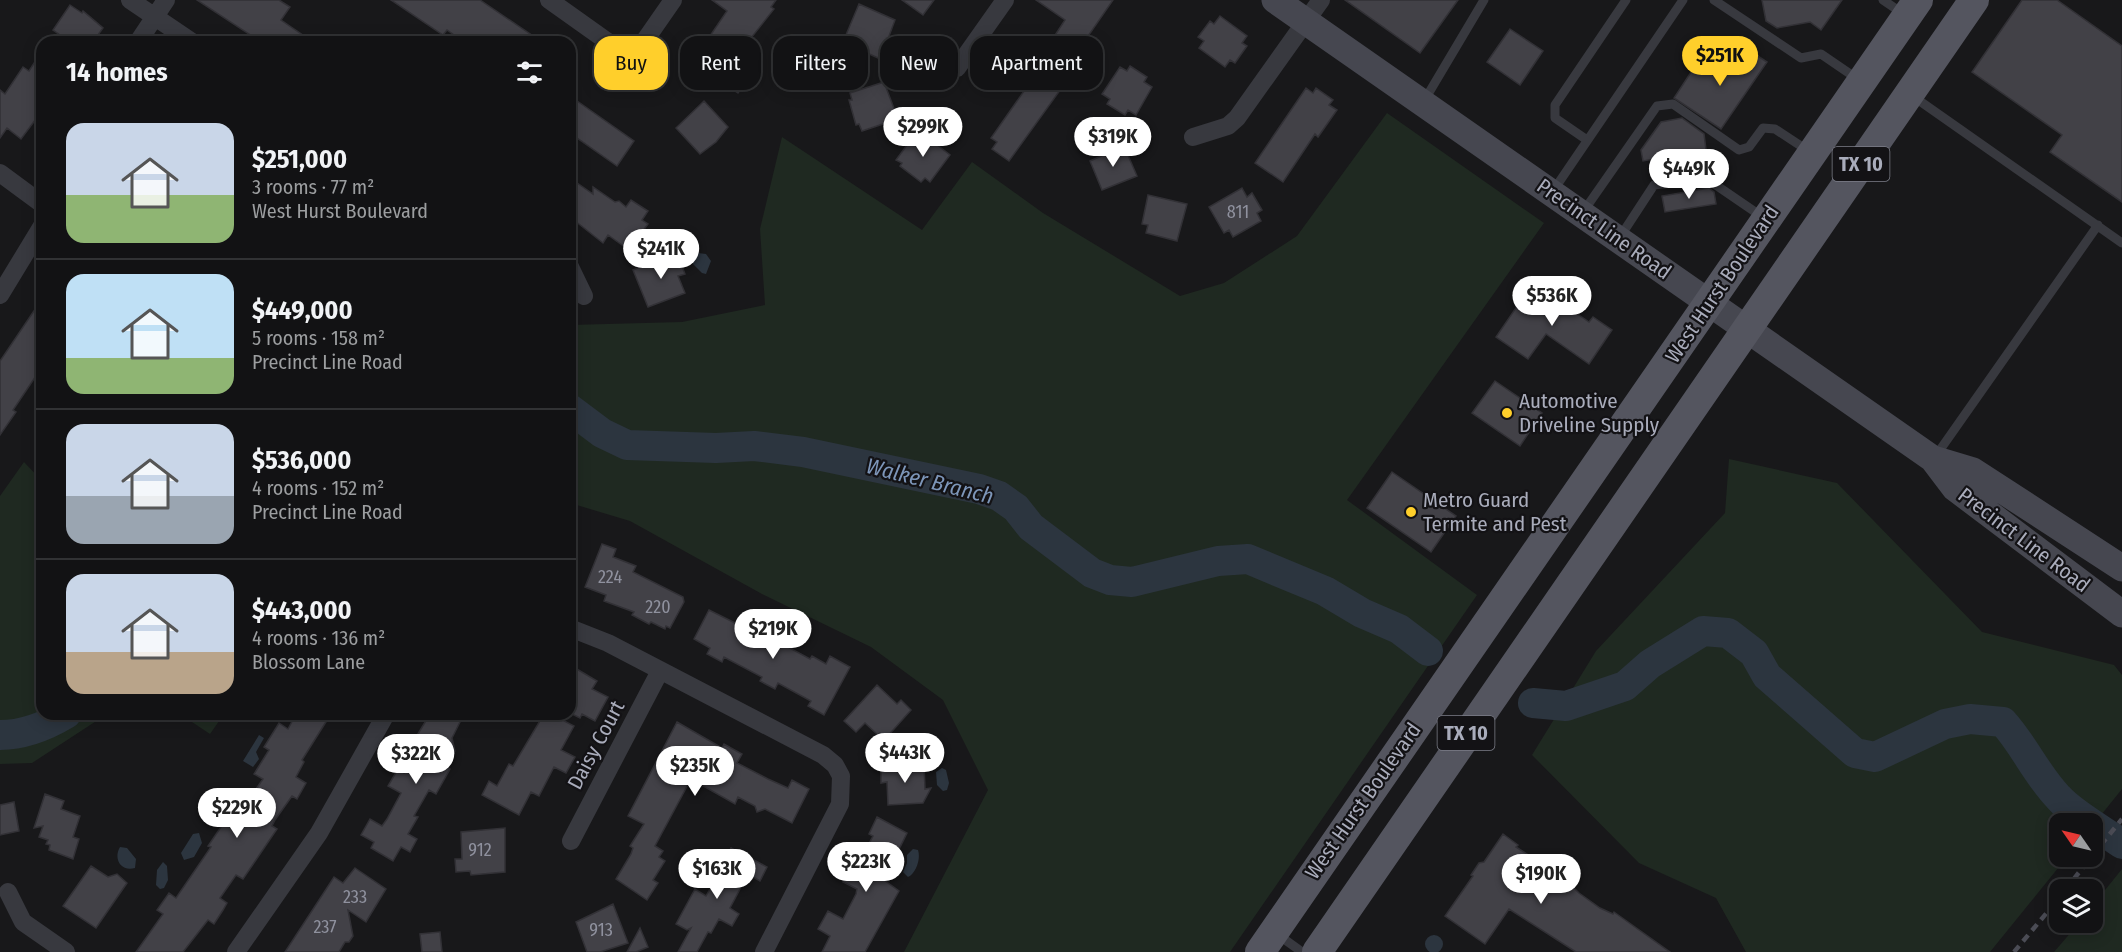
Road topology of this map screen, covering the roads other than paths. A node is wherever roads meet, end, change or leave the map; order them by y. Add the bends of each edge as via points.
1 (130, 0) edge
2 (166, 0) edge
3 (549, 0) edge
4 (673, 0) edge
5 (1005, 0) edge
6 (1275, 0) edge
7 (1321, 0) edge
8 (1484, 0) edge
9 (1626, 0) edge
10 (1683, 0) edge
11 (1714, 0) edge
12 (1974, 0) edge
13 (1902, 5) edge
14 (155, 17) junction
15 (1306, 22) junction
16 (142, 36) edge
17 (183, 36) edge
18 (958, 67) edge
19 (1861, 82) junction
20 (1909, 94) junction
21 (1423, 103) junction
22 (1193, 136) dead end
23 (1587, 140) junction
24 (1812, 153) junction
25 (0, 173) edge
26 (1551, 192) junction
27 (36, 200) edge
28 (1582, 214) junction
29 (1766, 219) junction
30 (2098, 225) junction
31 (36, 236) edge
32 (1619, 239) junction
33 (2122, 243) edge
34 (576, 279) edge
35 (0, 296) edge
36 (584, 296) dead end
37 (1709, 302) junction
38 (1749, 328) junction
39 (1933, 459) junction
40 (2122, 568) edge
41 (2122, 614) edge
42 (576, 630) edge
43 (660, 671) junction
44 (383, 720) edge
45 (571, 841) dead end
46 (8, 892) dead end
47 (1265, 946) edge
48 (66, 952) edge
49 (236, 952) edge
50 (764, 952) edge
51 (1302, 952) edge
52 (1317, 952) edge

1 - 14 street
2 - 14 street
3 - 4 street via 632,59
5 - 18 street
6 - 15 main road, Precinct Line Road
7 - 15 street
8 - 21 lane
9 - 23 lane via 1555,105 1555,118
10 - 23 lane
11 - 19 lane via 1801,58 1821,54
12 - 20 main road, TX 10
13 - 19 main road, West Hurst Boulevard / TX 10
14 - 16 street
14 - 17 street
15 - 21 main road, Precinct Line Road
15 - 22 street via 1237,118 1228,126
19 - 24 main road, West Hurst Boulevard / TX 10
20 - 30 lane
20 - 38 main road, TX 10
21 - 26 main road, Precinct Line Road
23 - 26 lane
24 - 28 lane via 1775,129 1763,128 1749,147 1739,150 1673,104 1657,106
24 - 29 main road, West Hurst Boulevard / TX 10
25 - 27 street
26 - 28 main road, Precinct Line Road
28 - 32 main road, Precinct Line Road
29 - 32 lane via 1707,179 1654,185
29 - 37 main road, West Hurst Boulevard / TX 10
30 - 33 lane
30 - 39 lane
31 - 35 street
32 - 37 main road, Precinct Line Road
34 - 36 street
37 - 38 main road, Precinct Line Road
37 - 47 main road, West Hurst Boulevard / TX 10
38 - 39 main road, Precinct Line Road
38 - 52 main road, TX 10
39 - 40 main road, Precinct Line Road via 1973,471
39 - 41 main road, Precinct Line Road via 1955,488
42 - 43 street
43 - 45 street, Daisy Court
43 - 50 street via 823,755 841,776 840,804
44 - 49 street via 319,833
46 - 48 street via 23,922
47 - 51 lane

